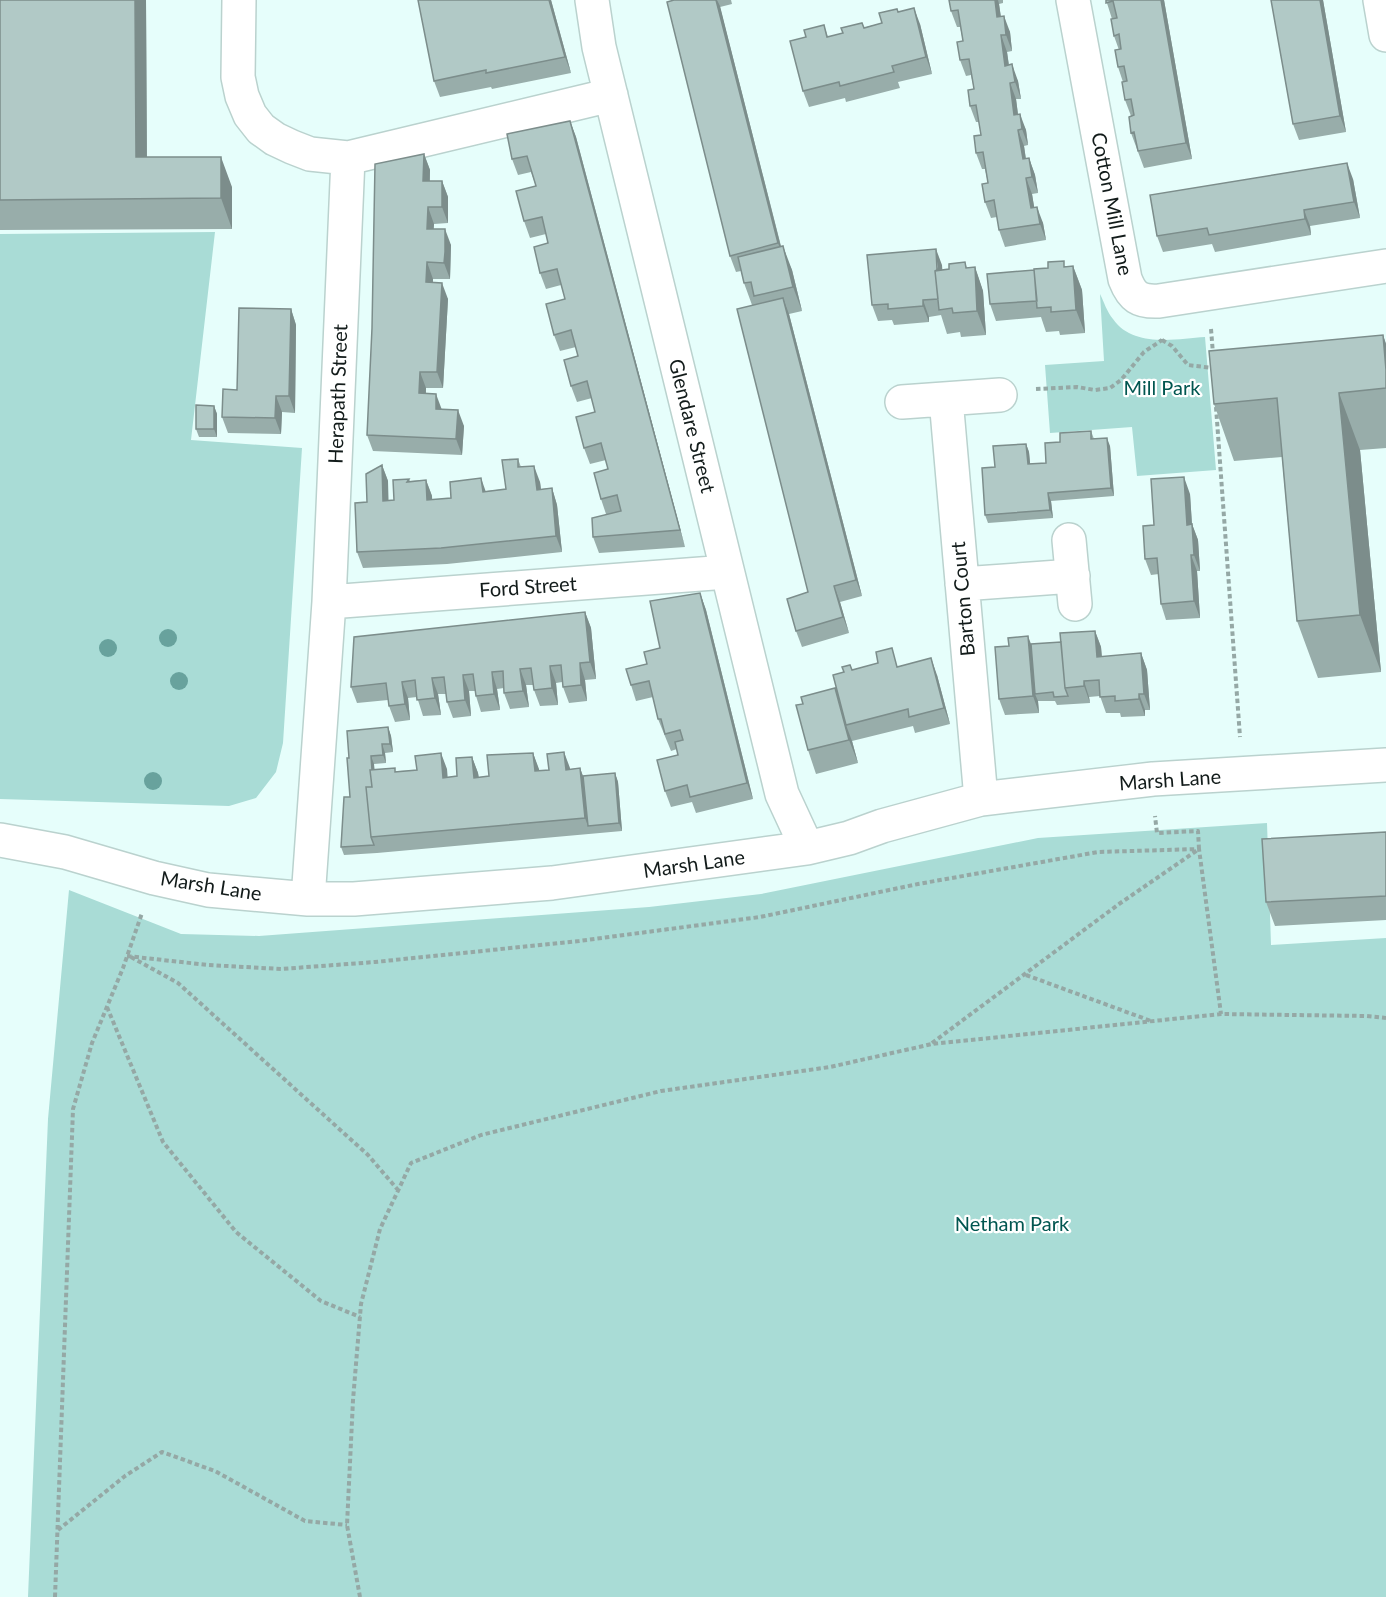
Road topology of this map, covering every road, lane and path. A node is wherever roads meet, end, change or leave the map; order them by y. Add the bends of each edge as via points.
1 (239, 0) edge
2 (592, 0) edge
3 (1073, 0) edge
4 (1380, 0) edge
5 (1386, 35) edge
6 (611, 95) junction
7 (348, 159) junction
8 (1386, 266) edge
9 (1208, 294) junction
10 (1159, 302) junction
11 (1162, 340) junction
12 (1214, 368) junction
13 (1214, 380) edge
14 (1000, 395) joint
15 (946, 399) junction
16 (902, 402) dead end
17 (1216, 403) edge
18 (1070, 540) dead end
19 (727, 572) junction
20 (962, 584) junction
21 (329, 602) junction
22 (1386, 765) edge
23 (1242, 774) junction
24 (1153, 779) junction
25 (981, 799) junction
26 (0, 840) edge
27 (807, 848) junction
28 (1199, 849) junction
29 (154, 878) junction
30 (308, 899) junction
31 (128, 956) junction
32 (1025, 974) junction
33 (107, 1007) junction
34 (1221, 1014) junction
35 (1386, 1018) edge
36 (1152, 1021) junction
37 (932, 1044) junction
38 (398, 1190) junction
39 (360, 1317) junction
40 (347, 1525) junction
41 (57, 1531) junction
42 (55, 1597) edge
43 (360, 1597) edge

1 - 7 street via 238,77 250,115 261,129 292,147 310,154
2 - 6 street, Glendare Street
3 - 10 street, Cotton Mill Lane via 1125,279 1130,292 1139,299
4 - 5 street
6 - 7 street
6 - 19 street, Glendare Street
7 - 21 street, Herapath Street
8 - 9 street, Cotton Mill Lane
9 - 10 street, Cotton Mill Lane
9 - 12 path
10 - 11 path
11 - 12 path via 1188,365
11 - 14 path via 1144,352 1110,388 1047,387
12 - 13 path
14 - 15 street
15 - 16 street
15 - 20 street, Barton Court
17 - 23 path
18 - 20 street via 1074,590
19 - 21 street, Ford Street
19 - 27 street, Glendare Street via 782,794
20 - 25 street, Barton Court
21 - 30 street, Herapath Street
22 - 23 street, Marsh Lane
23 - 24 street, Marsh Lane
24 - 25 street, Marsh Lane
24 - 28 path via 1157,833 1198,831
25 - 27 street, Marsh Lane
26 - 29 street, Marsh Lane via 65,852
27 - 30 street, Marsh Lane via 552,883 354,899
28 - 31 path via 1098,852 760,917 375,962 281,969
28 - 32 path
28 - 34 path
29 - 30 street, Marsh Lane via 208,890
29 - 31 path
31 - 33 path
31 - 38 path via 178,983 368,1155
32 - 36 path
32 - 37 path
33 - 39 path via 163,1142 236,1232 321,1300
33 - 41 path via 73,1109
34 - 35 path
34 - 36 path
36 - 37 path
37 - 38 path via 830,1067 661,1091 481,1136 411,1164
38 - 39 path via 380,1229
39 - 40 path
40 - 41 path via 305,1521 215,1471 162,1452 125,1476
40 - 43 path
41 - 42 path

